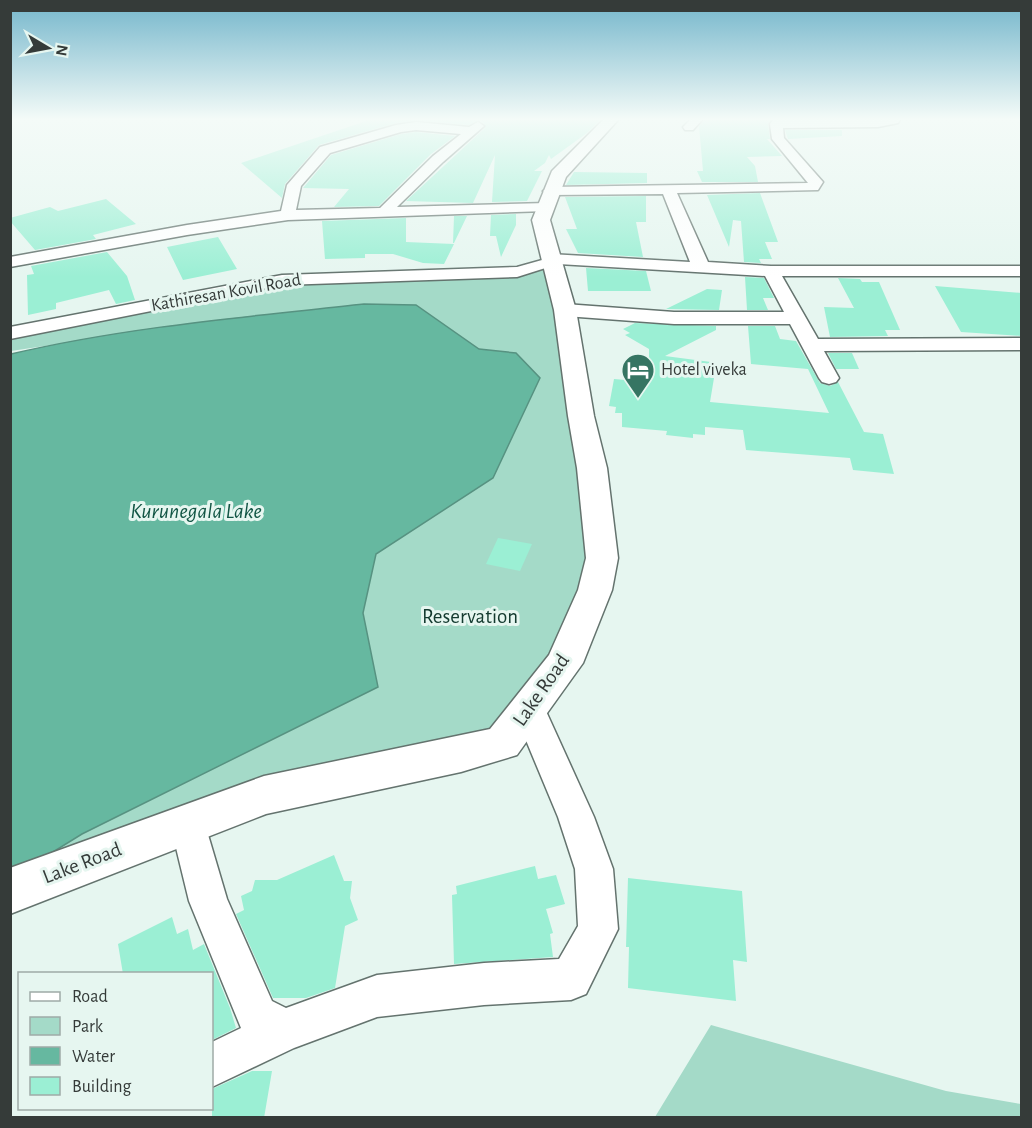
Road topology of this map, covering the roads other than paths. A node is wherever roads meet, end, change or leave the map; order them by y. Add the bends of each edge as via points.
1 (305, 173) edge
2 (424, 173) edge
3 (559, 173) edge
4 (808, 173) edge
5 (669, 191) junction
6 (548, 199) junction
7 (384, 212) junction
8 (288, 216) junction
9 (551, 261) junction
10 (10, 262) edge
11 (702, 269) junction
12 (771, 271) junction
13 (1022, 271) edge
14 (565, 310) junction
15 (795, 318) junction
16 (10, 333) edge
17 (1022, 344) edge
18 (813, 345) junction
19 (829, 378) dead end
20 (529, 709) junction
21 (188, 823) junction
22 (10, 891) edge
23 (284, 1030) junction
24 (213, 1065) edge

1 - 8 street via 294,185
2 - 7 street
3 - 6 main road, Lake Road
4 - 5 street via 816,182 813,187
5 - 6 street
5 - 11 street
6 - 7 street
6 - 9 main road, Lake Road via 541,220
7 - 8 street
8 - 10 street
9 - 11 street, Kathiresan Kovil Road
9 - 14 main road, Lake Road
9 - 16 street, Kathiresan Kovil Road via 516,272 282,280
11 - 12 street, Kathiresan Kovil Road
12 - 13 street, Kathiresan Kovil Road
12 - 15 street
14 - 15 street via 674,318
14 - 20 main road, Lake Road via 592,468 602,558 595,590 564,663
15 - 18 street
17 - 18 street
18 - 19 street
20 - 21 main road, Lake Road via 503,743 264,795
20 - 23 street via 594,869 598,929 571,979 377,996
21 - 22 main road, Lake Road
21 - 23 street via 208,901 257,1017
23 - 24 street

